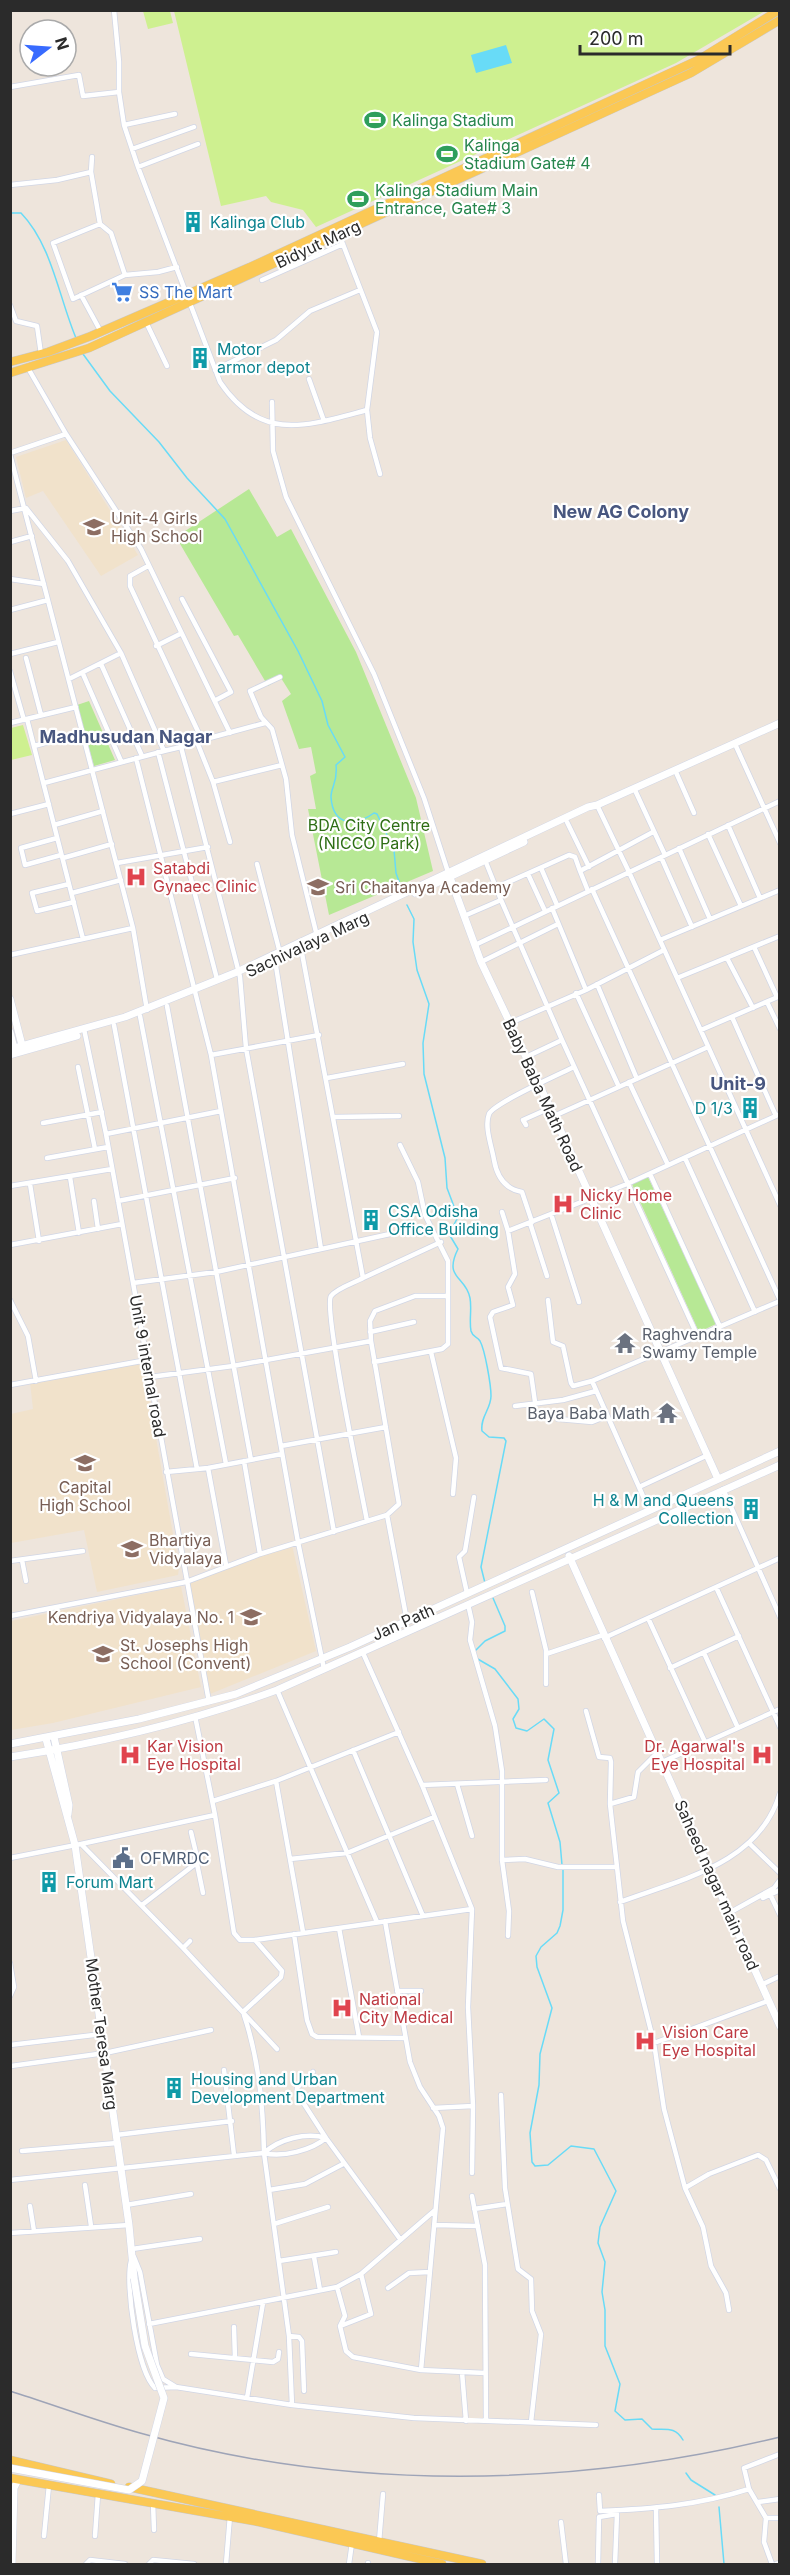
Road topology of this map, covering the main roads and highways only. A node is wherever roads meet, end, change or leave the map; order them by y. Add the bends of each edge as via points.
1 (779, 10) edge
2 (780, 20) edge
3 (190, 298) junction
4 (10, 362) edge
5 (10, 373) edge
6 (780, 723) edge
7 (595, 806) junction
8 (448, 875) junction
9 (318, 938) junction
10 (278, 957) junction
11 (238, 974) junction
12 (196, 990) junction
13 (10, 999) edge
14 (10, 1032) edge
15 (85, 1032) junction
16 (16, 1051) edge
17 (780, 1451) edge
18 (780, 1465) edge
19 (718, 1479) junction
20 (565, 1548) junction
21 (570, 1558) junction
22 (50, 1738) junction
23 (10, 1744) edge
24 (54, 1750) junction
25 (10, 1757) edge
26 (780, 2026) edge
27 (10, 2460) edge
28 (10, 2468) edge
29 (81, 2476) junction
30 (14, 2479) edge
31 (78, 2490) junction
32 (189, 2504) junction
33 (11, 2555) edge
34 (416, 2561) edge
35 (468, 2563) edge
36 (12, 2565) edge
37 (442, 2565) edge
38 (482, 2565) edge

1 - 3 main road, Bidyut Marg via 698,60
2 - 3 main road, Bidyut Marg via 697,71
3 - 4 main road, Bidyut Marg
3 - 5 main road, Bidyut Marg via 66,357
6 - 7 main road, Sachivalaya Marg
7 - 8 main road, Sachivalaya Marg
7 - 8 main road, Sachivalaya Marg via 591,812
8 - 9 main road, Sachivalaya Marg
8 - 19 main road, Baby Baba Math Road via 481,962
9 - 10 main road, Sachivalaya Marg
9 - 10 main road, Sachivalaya Marg
10 - 11 main road, Sachivalaya Marg
11 - 12 main road, Sachivalaya Marg
11 - 12 main road, Sachivalaya Marg
12 - 15 main road, Sachivalaya Marg
12 - 15 main road, Sachivalaya Marg via 140,1016
13 - 16 main road
14 - 16 main road
15 - 16 main road, Sachivalaya Marg
17 - 19 main road, Jan Path
18 - 21 main road, Jan Path
19 - 20 main road, Jan Path
20 - 21 main road, Saheed nagar main road
20 - 22 main road, Jan Path via 320,1660 210,1703
21 - 24 main road, Jan Path via 277,1690 195,1716
21 - 26 main road, Saheed nagar main road
22 - 23 main road, Jan Path
22 - 24 main road, Mother Teresa Marg
24 - 25 main road, Jan Path
24 - 28 main road, Mother Teresa Marg, bridge via 78,1844 145,2346 164,2398 142,2481 129,2490
27 - 29 main road
29 - 31 main road
29 - 32 main road
30 - 31 main road
30 - 33 main road
31 - 32 main road via 153,2503
32 - 34 main road
32 - 35 main road
33 - 36 main road
34 - 37 main road
35 - 38 main road

